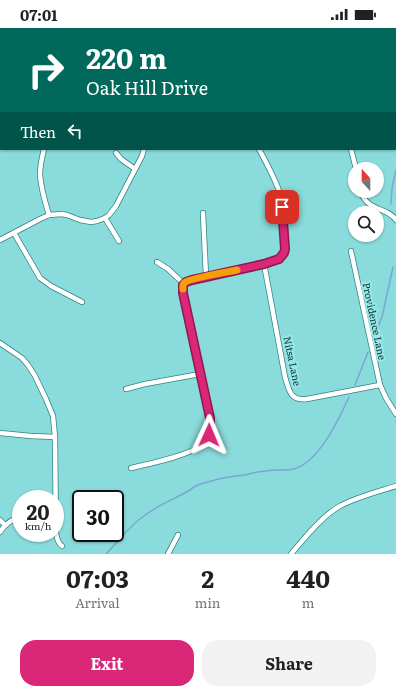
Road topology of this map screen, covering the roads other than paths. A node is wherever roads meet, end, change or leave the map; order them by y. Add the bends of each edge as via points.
1 (44, 150) edge
2 (144, 150) edge
3 (260, 150) edge
4 (351, 150) edge
5 (116, 153) dead end
6 (354, 162) edge
7 (135, 169) junction
8 (364, 198) edge
9 (203, 214) dead end
10 (49, 215) junction
11 (105, 218) junction
12 (396, 220) edge
13 (14, 233) junction
14 (0, 240) edge
15 (119, 241) dead end
16 (351, 251) dead end
17 (157, 262) dead end
18 (264, 264) junction
19 (206, 276) junction
20 (184, 284) junction
21 (82, 302) dead end
22 (0, 343) edge
23 (200, 374) junction
24 (380, 385) junction
25 (126, 389) dead end
26 (396, 414) edge
27 (0, 433) edge
28 (55, 437) junction
29 (131, 468) dead end
30 (396, 486) edge
31 (55, 490) edge
32 (0, 520) edge
33 (12, 521) edge
34 (5, 525) junction
35 (0, 532) edge
36 (178, 535) dead end
37 (58, 542) edge
38 (62, 546) dead end
39 (168, 554) edge
40 (291, 554) edge

1 - 10 street via 40,175
2 - 7 street
3 - 18 street via 280,193 285,243 282,257
4 - 6 street
5 - 7 street
7 - 11 street via 116,206
8 - 12 street via 375,208 388,213
9 - 19 street
10 - 11 street via 62,214 91,222
10 - 13 street
11 - 15 street
13 - 14 street
13 - 21 street via 40,278
16 - 24 street, Providence Lane
17 - 20 street
18 - 19 street
18 - 24 street, Nitsa Lane via 285,377 293,396 299,400 307,399
19 - 20 street
20 - 23 street via 183,293
22 - 28 street via 22,358 35,376 53,416
23 - 25 street
23 - 29 street via 210,424 209,435 204,443 181,455
24 - 26 street, Providence Lane
27 - 28 street
28 - 31 street
30 - 40 street via 339,506 326,516
32 - 34 street
33 - 34 street
34 - 35 street
36 - 39 street
37 - 38 street

